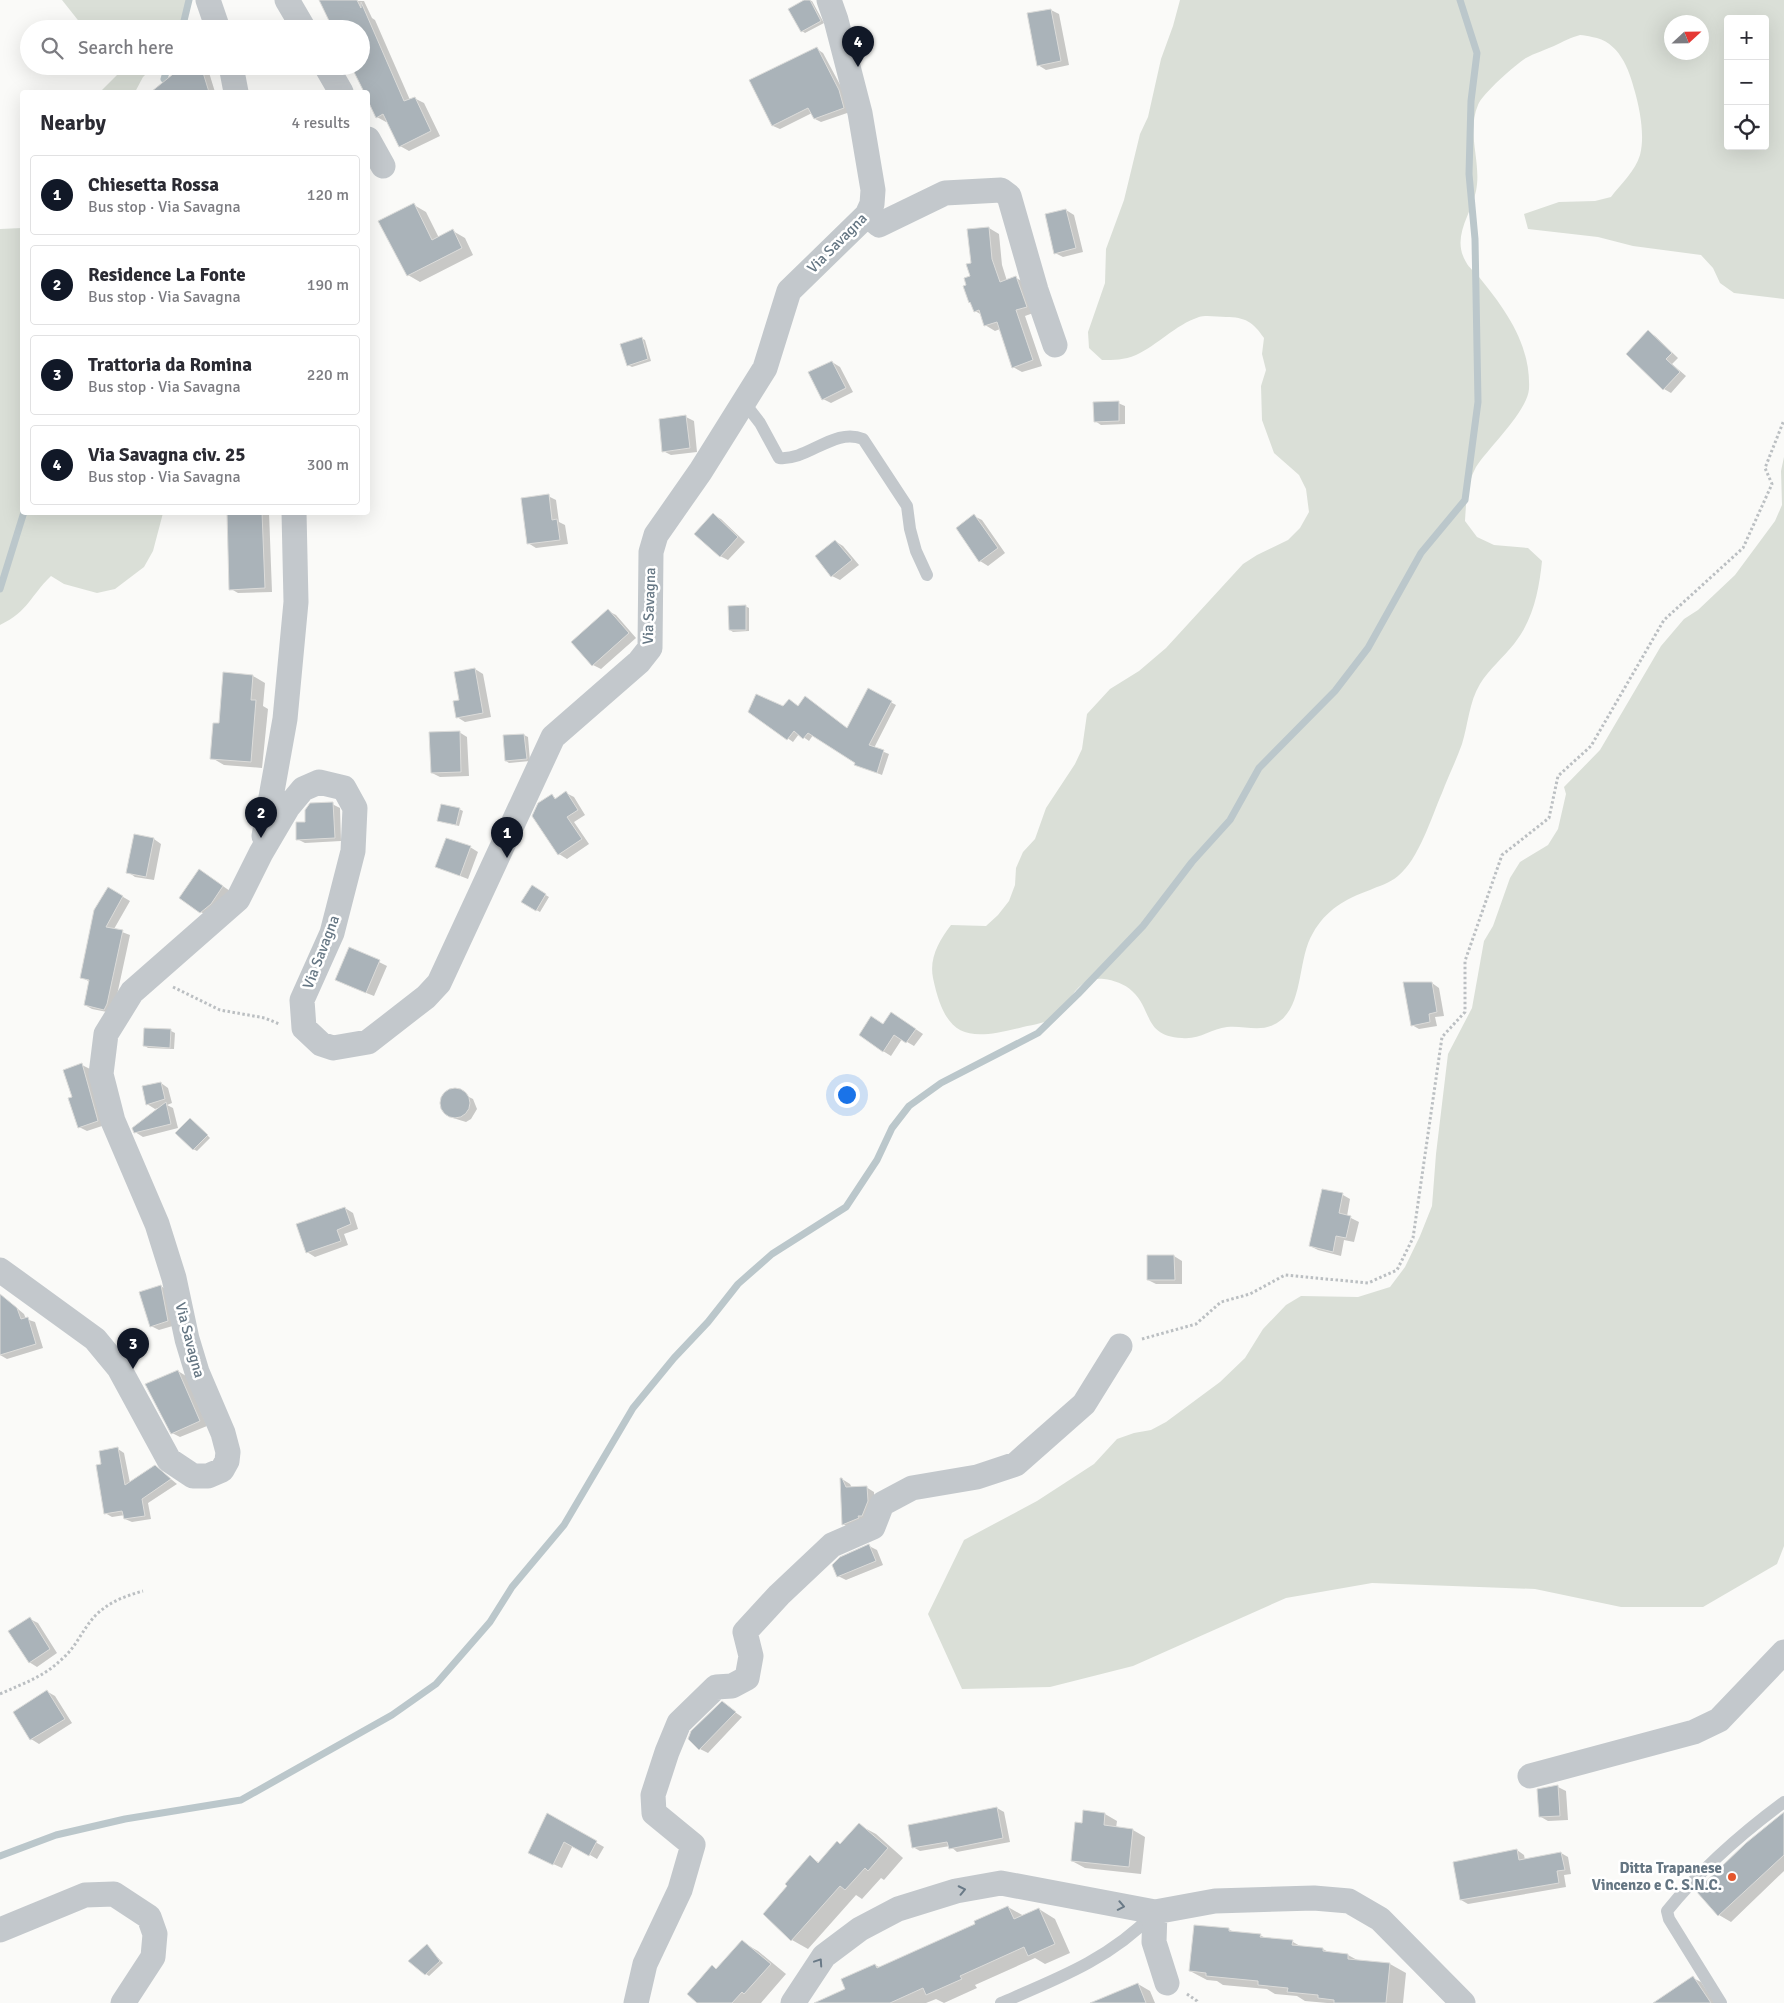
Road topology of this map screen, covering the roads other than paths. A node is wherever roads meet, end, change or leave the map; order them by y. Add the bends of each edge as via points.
1 (208, 0) edge
2 (288, 0) edge
3 (829, 0) edge
4 (215, 20) edge
5 (299, 20) edge
6 (233, 75) edge
7 (331, 75) edge
8 (236, 90) edge
9 (340, 90) edge
10 (370, 143) edge
11 (383, 166) dead end
12 (867, 214) junction
13 (1054, 345) dead end
14 (743, 401) junction
15 (294, 515) edge
16 (926, 575) dead end
17 (261, 854) junction
18 (0, 1270) edge
19 (1120, 1346) road end
20 (1784, 1652) edge
21 (1530, 1776) dead end
22 (1784, 1802) edge
23 (1155, 1912) junction
24 (0, 1930) edge
25 (1168, 1982) dead end
26 (122, 2003) edge
27 (636, 2003) edge
28 (793, 2003) edge
29 (1001, 2003) edge
30 (1463, 2003) edge
31 (1721, 2003) edge

1 - 4 street
2 - 5 street
3 - 12 street, Via Savagna via 860,113 874,190
6 - 8 street
7 - 9 street
10 - 11 street
12 - 13 street via 879,225 946,193 1001,190 1009,196
12 - 14 street, Via Savagna via 789,291 765,368
14 - 16 lane via 760,423 779,458 794,456 842,437 855,435 863,439 907,506 912,537
14 - 17 street, Via Savagna via 700,472 656,535 651,552 650,648 639,662 553,737 439,983 426,997 368,1042 333,1048 321,1044 304,1028 302,1000 332,933 353,851 355,808 344,788 319,782 303,788
15 - 17 street via 296,602 285,719
17 - 18 street, Via Savagna via 238,899 132,992 106,1034 101,1074 113,1121 166,1251 197,1372 223,1433 228,1461 222,1470 208,1476 193,1476 169,1460 119,1368 95,1339
19 - 27 street via 1084,1404 1016,1464 977,1477 912,1488 882,1504 873,1527 832,1545 745,1632 750,1656 747,1678 732,1686 716,1687 679,1723 653,1795 654,1813 692,1845 680,1890 645,1964
20 - 21 street via 1719,1720 1694,1732
22 - 31 lane via 1758,1821 1684,1889 1667,1911
23 - 25 street via 1154,1942
28 -> 23 street via 824,1956 860,1929 898,1908 956,1891 1001,1883
23 - 29 lane via 1135,1933 1099,1958
23 - 30 street via 1215,1901 1314,1898 1349,1902 1380,1919
24 - 26 street via 85,1895 114,1894 148,1917 155,1934 154,1957

